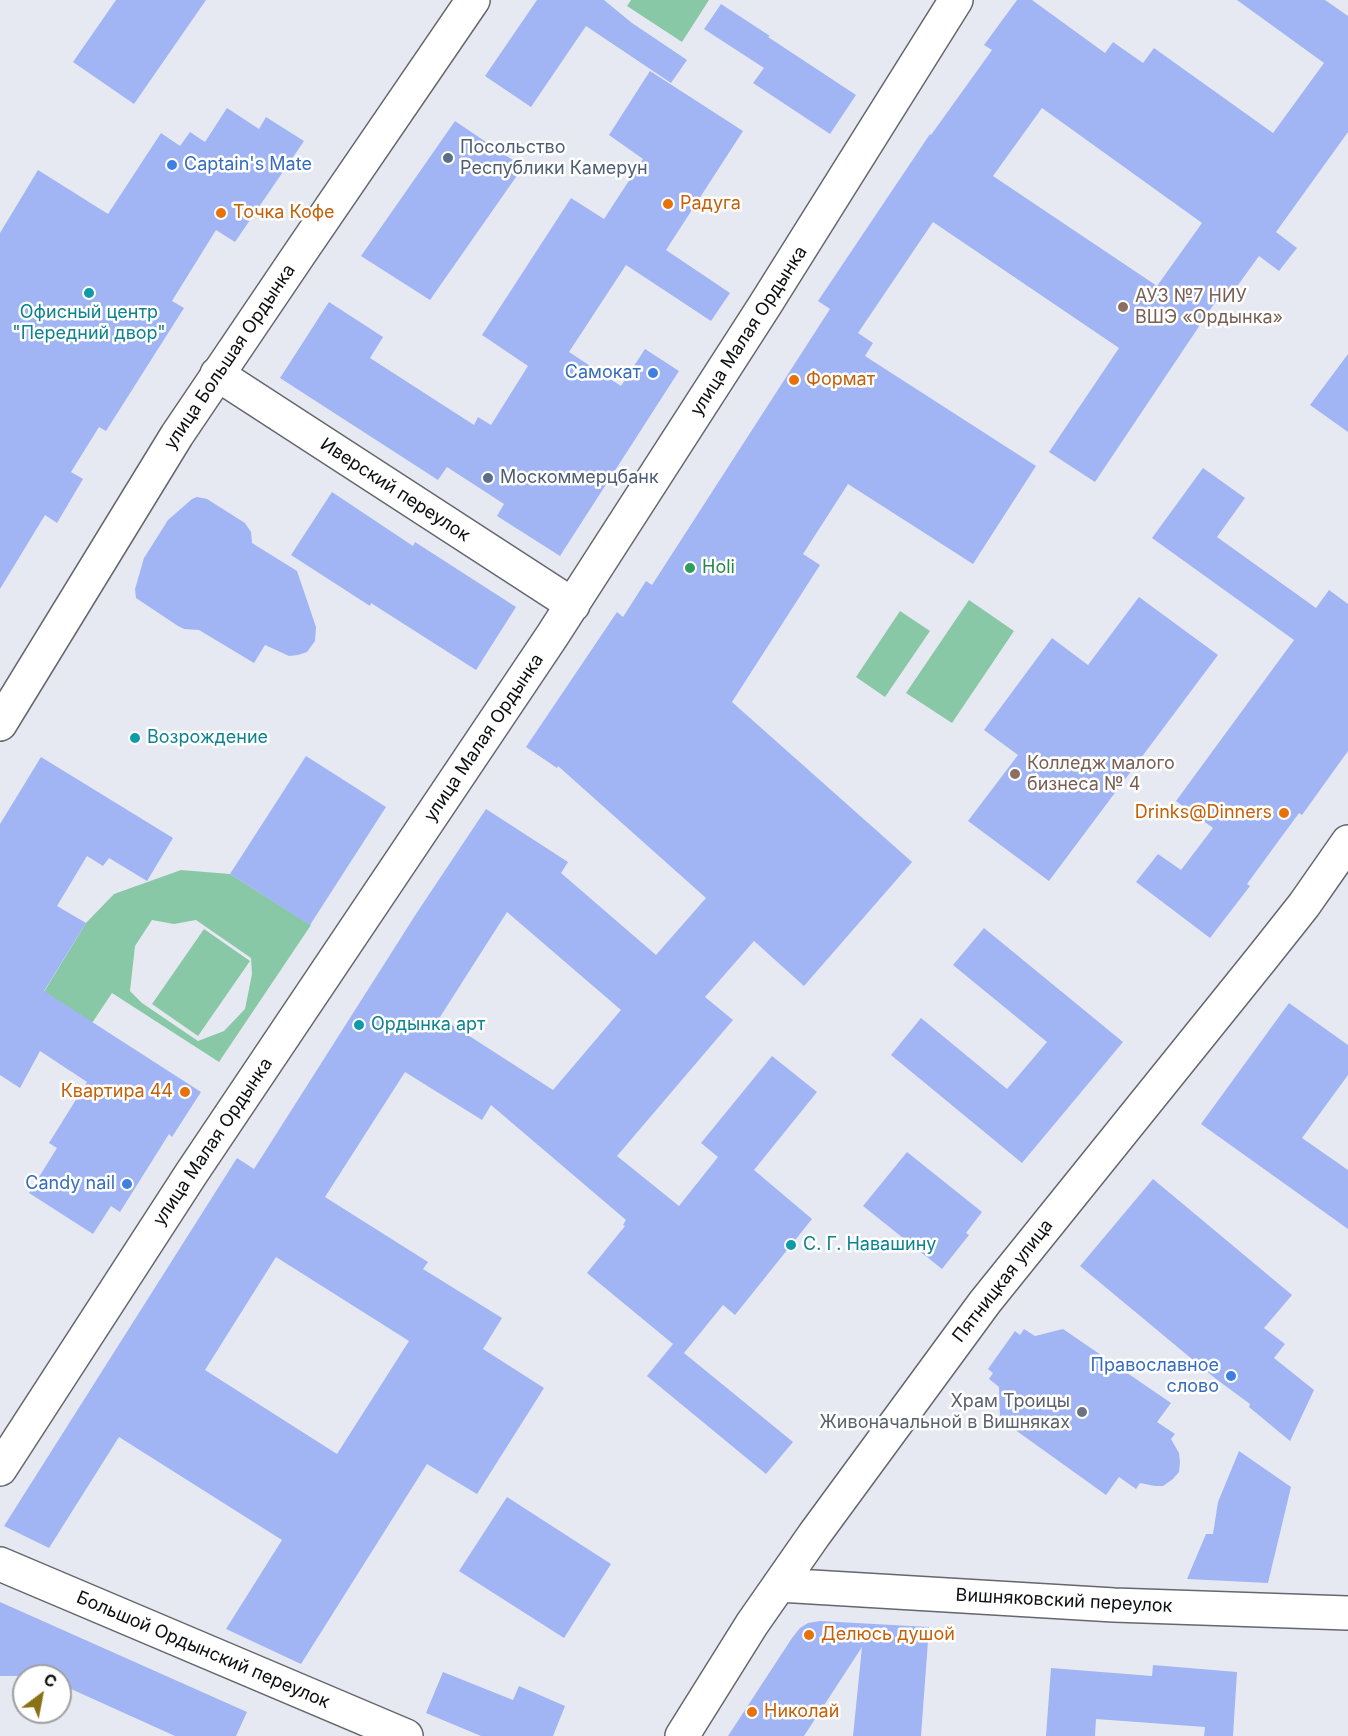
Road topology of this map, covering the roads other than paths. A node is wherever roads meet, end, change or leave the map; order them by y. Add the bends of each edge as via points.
1 (473, 0) edge
2 (956, 0) edge
3 (217, 374) junction
4 (573, 605) junction
5 (0, 724) edge
6 (1348, 842) edge
7 (0, 1469) edge
8 (0, 1564) edge
9 (779, 1585) junction
10 (1348, 1613) edge
11 (406, 1736) edge
12 (682, 1736) edge

1 - 3 street, улица Большая Ордынка
2 - 4 street, улица Малая Ордынка
3 - 4 street, Иверский переулок
3 - 5 street, улица Большая Ордынка
4 - 7 street, улица Малая Ордынка via 191,1174
6 - 9 street, Пятницкая улица via 1256,966 985,1302
8 - 11 street, Большой Ордынский переулок
9 - 10 street, Вишняковский переулок via 1114,1605
9 - 12 street, Пятницкая улица

